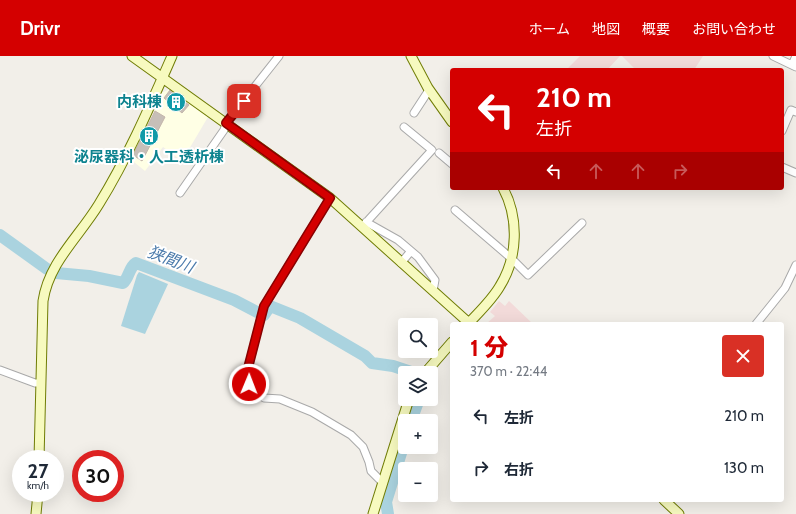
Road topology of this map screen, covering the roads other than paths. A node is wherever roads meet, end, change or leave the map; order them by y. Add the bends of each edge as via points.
1 (132, 56) edge
2 (172, 56) edge
3 (279, 56) edge
4 (411, 56) edge
5 (773, 56) edge
6 (796, 56) edge
7 (794, 66) edge
8 (163, 77) junction
9 (429, 90) junction
10 (796, 112) edge
11 (414, 113) dead end
12 (450, 119) edge
13 (226, 123) junction
14 (784, 126) edge
15 (404, 127) dead end
16 (439, 153) dead end
17 (450, 162) edge
18 (784, 168) edge
19 (796, 173) edge
20 (504, 190) edge
21 (180, 193) dead end
22 (330, 198) junction
23 (455, 210) dead end
24 (582, 223) dead end
25 (364, 224) junction
26 (411, 251) junction
27 (512, 259) junction
28 (401, 263) junction
29 (796, 265) edge
30 (433, 291) junction
31 (467, 322) edge
32 (471, 322) edge
33 (758, 322) edge
34 (450, 344) edge
35 (431, 366) edge
36 (0, 370) edge
37 (41, 383) junction
38 (407, 406) edge
39 (39, 450) edge
40 (383, 483) junction
41 (37, 502) edge
42 (666, 502) edge
43 (677, 513) edge
44 (36, 514) edge
45 (373, 514) edge

1 - 8 street
2 - 8 street
3 - 13 street
4 - 9 street
5 - 7 street
6 - 7 street
8 - 13 street
8 - 37 street via 144,120 99,204 58,261 49,278 43,301
9 - 11 street
9 - 12 street
10 - 14 street via 791,110
13 - 21 street via 224,130
13 - 22 street
15 - 25 street via 432,150
16 - 17 street
18 - 19 street
20 - 27 street via 514,225
22 - 25 street
22 - 40 street via 264,306 247,379 253,389 264,398 280,399 312,412 351,435 363,447 371,471
23 - 27 street
24 - 27 street via 528,275
25 - 26 street via 398,240
25 - 28 street
26 - 28 street
26 - 30 street via 435,280
27 - 32 street via 500,287
28 - 30 street
29 - 33 street via 785,288
30 - 31 street
34 - 35 street
36 - 37 street
37 - 39 street
38 - 40 street
40 - 45 street
41 - 44 street
42 - 43 street

